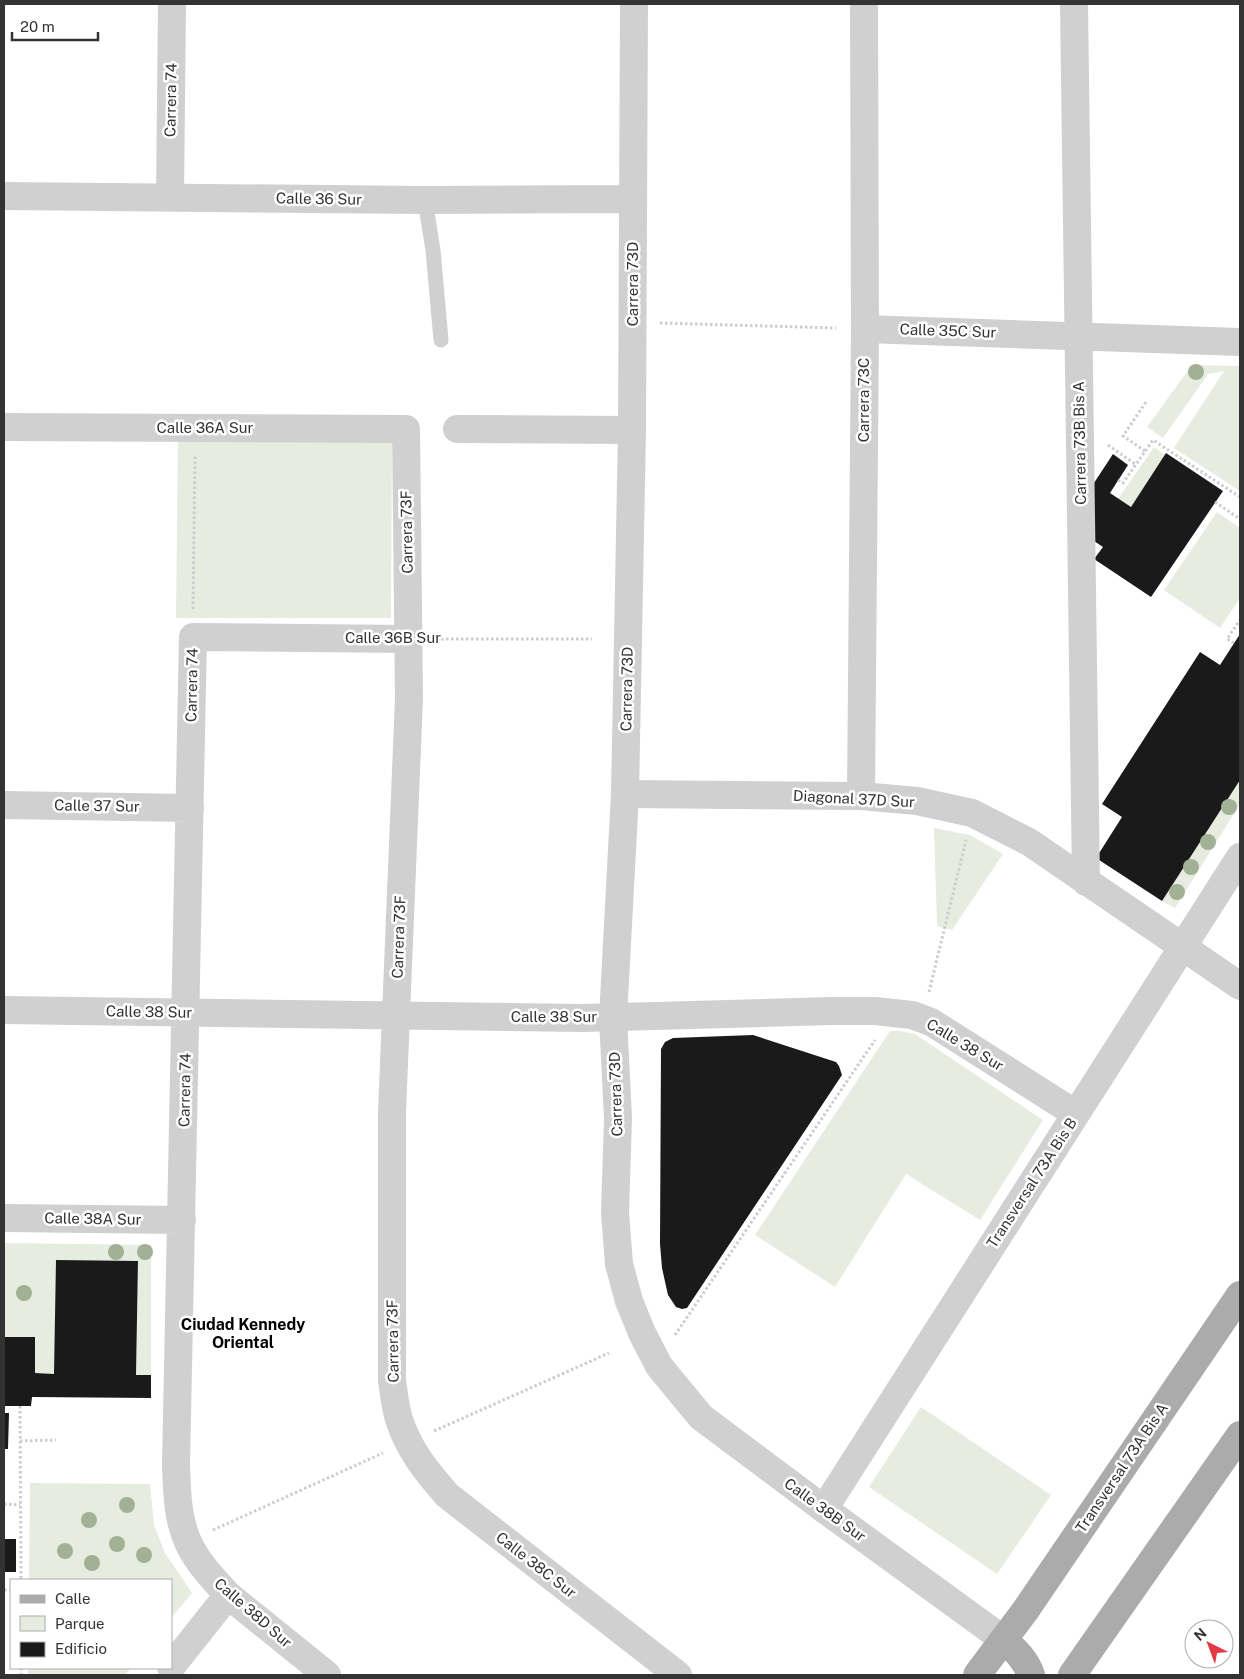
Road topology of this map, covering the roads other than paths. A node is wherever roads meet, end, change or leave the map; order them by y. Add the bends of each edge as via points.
1 (172, 4) edge
2 (634, 4) edge
3 (864, 4) edge
4 (1074, 4) edge
5 (4, 196) edge
6 (170, 197) junction
7 (633, 199) junction
8 (425, 200) junction
9 (864, 328) junction
10 (1078, 336) junction
11 (442, 340) dead end
12 (1240, 342) edge
13 (4, 427) edge
14 (406, 429) joint
15 (456, 430) dead end
16 (632, 430) junction
17 (193, 637) joint
18 (408, 638) junction
19 (625, 794) junction
20 (861, 796) junction
21 (4, 805) edge
22 (190, 808) junction
23 (1240, 856) edge
24 (1086, 882) junction
25 (1182, 947) junction
26 (1240, 986) edge
27 (4, 1010) edge
28 (186, 1013) junction
29 (396, 1016) junction
30 (613, 1018) junction
31 (1076, 1114) junction
32 (4, 1218) edge
33 (182, 1220) junction
34 (1240, 1295) edge
35 (659, 1366) joint
36 (1240, 1435) edge
37 (408, 1442) joint
38 (824, 1509) junction
39 (188, 1541) joint
40 (228, 1595) junction
41 (1004, 1640) junction
42 (172, 1667) edge
43 (674, 1674) edge
44 (327, 1675) edge
45 (977, 1675) edge
46 (1031, 1675) edge
47 (1072, 1675) edge

1 - 6 street, Carrera 74
2 - 7 street, Carrera 73D
3 - 9 street, Carrera 73C
4 - 10 street, Carrera 73B Bis A
5 - 6 street, Calle 36 Sur
6 - 8 street, Calle 36 Sur
7 - 8 street, Calle 36 Sur
7 - 16 street, Carrera 73D
8 - 11 lane
9 - 10 street, Calle 35C Sur
9 - 20 street, Carrera 73C
10 - 12 street, Calle 35C Sur
10 - 24 street, Carrera 73B Bis A
13 - 14 street, Calle 36A Sur
14 - 18 street, Carrera 73F
15 - 16 street
16 - 19 street, Carrera 73D
17 - 18 street, Calle 36B Sur
17 - 22 street, Carrera 74
18 - 29 street, Carrera 73F via 409,698
19 - 20 street, Diagonal 37D Sur
19 - 30 street, Carrera 73D
20 - 24 street, Diagonal 37D Sur via 917,801 972,813 1030,842
21 - 22 street, Calle 37 Sur
22 - 28 street, Carrera 74
23 - 25 street, Transversal 73A Bis B
24 - 25 street, Diagonal 37D Sur
25 - 26 street, Diagonal 37D Sur
25 - 31 street, Transversal 73A Bis B
27 - 28 street, Calle 38 Sur
28 - 29 street, Calle 38 Sur
28 - 33 street, Carrera 74
29 - 30 street, Calle 38 Sur
29 - 37 street, Carrera 73F via 392,1112 392,1381 398,1418
30 - 31 street, Calle 38 Sur via 831,1011 912,1015 947,1032
30 - 35 street, Carrera 73D via 618,1118 614,1213 619,1264 629,1301
31 - 38 street, Transversal 73A Bis B
32 - 33 street, Calle 38A Sur
33 - 39 street, Carrera 74 via 176,1465 179,1509
34 - 41 main road, Transversal 73A Bis A
35 - 38 street, Calle 38B Sur via 700,1417
36 - 47 main road
37 - 43 street, Calle 38C Sur via 447,1495
38 - 41 street, Calle 38B Sur
39 - 40 street, Calle 38D Sur via 205,1569
40 - 42 street
40 - 44 street, Calle 38D Sur
41 - 45 main road, Transversal 73A Bis A
41 - 46 main road via 1018,1653

